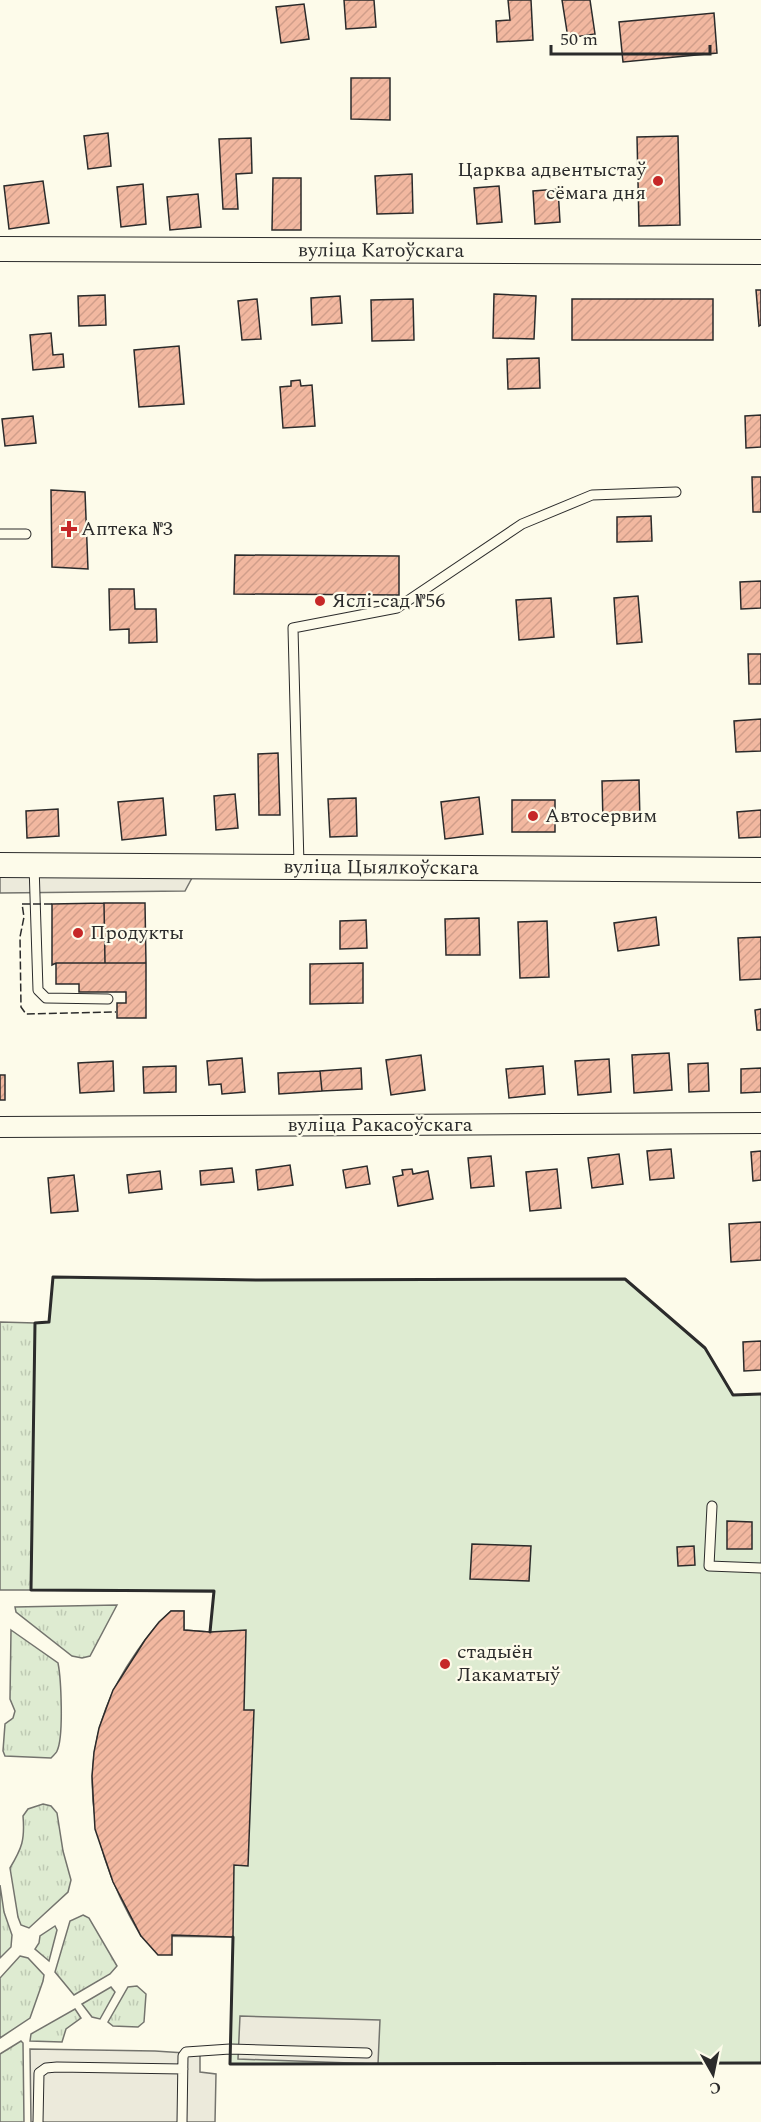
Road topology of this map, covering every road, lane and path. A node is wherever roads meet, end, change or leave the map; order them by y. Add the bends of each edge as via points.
1 (0, 249) edge
2 (761, 252) edge
3 (676, 492) dead end
4 (0, 534) edge
5 (26, 534) dead end
6 (0, 865) edge
7 (34, 865) junction
8 (299, 867) junction
9 (761, 870) edge
10 (108, 999) dead end
11 (761, 1123) edge
12 (0, 1127) edge
13 (712, 1506) dead end
14 (761, 1568) edge
15 (367, 2053) dead end
16 (183, 2069) junction
17 (38, 2122) edge
18 (183, 2122) edge

1 - 2 street, вуліца Катоўскага
3 - 8 lane via 592,495 522,524 397,608 293,628
4 - 5 lane
6 - 7 street, вуліца Цыялкоўскага
7 - 8 street, вуліца Цыялкоўскага
7 - 10 lane via 38,990 46,998
8 - 9 street, вуліца Цыялкоўскага
11 - 12 street, вуліца Ракасоўскага
13 - 14 lane via 709,1566
15 - 16 lane via 192,2050 183,2056
16 - 17 lane via 46,2068 38,2079
16 - 18 lane

